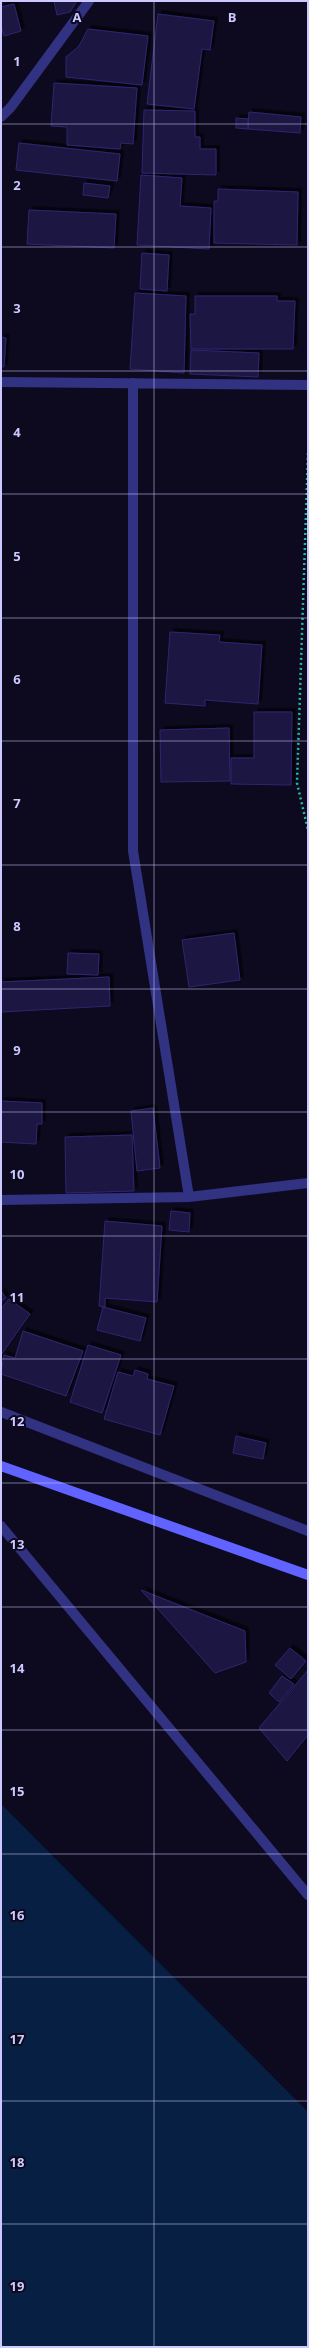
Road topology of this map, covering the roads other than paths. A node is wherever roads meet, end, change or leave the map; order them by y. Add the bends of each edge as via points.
1 (89, 1) edge
2 (1, 117) edge
3 (1, 382) edge
4 (133, 383) junction
5 (308, 385) edge
6 (308, 1183) edge
7 (189, 1197) junction
8 (1, 1200) edge
9 (1, 1412) edge
10 (1, 1466) edge
11 (1, 1526) edge
12 (308, 1531) edge
13 (308, 1576) edge
14 (308, 1895) edge

1 - 2 street
3 - 4 street
4 - 5 street
4 - 7 street via 133,851
6 - 7 street
7 - 8 street
9 - 12 street
10 - 13 street
11 - 14 street

